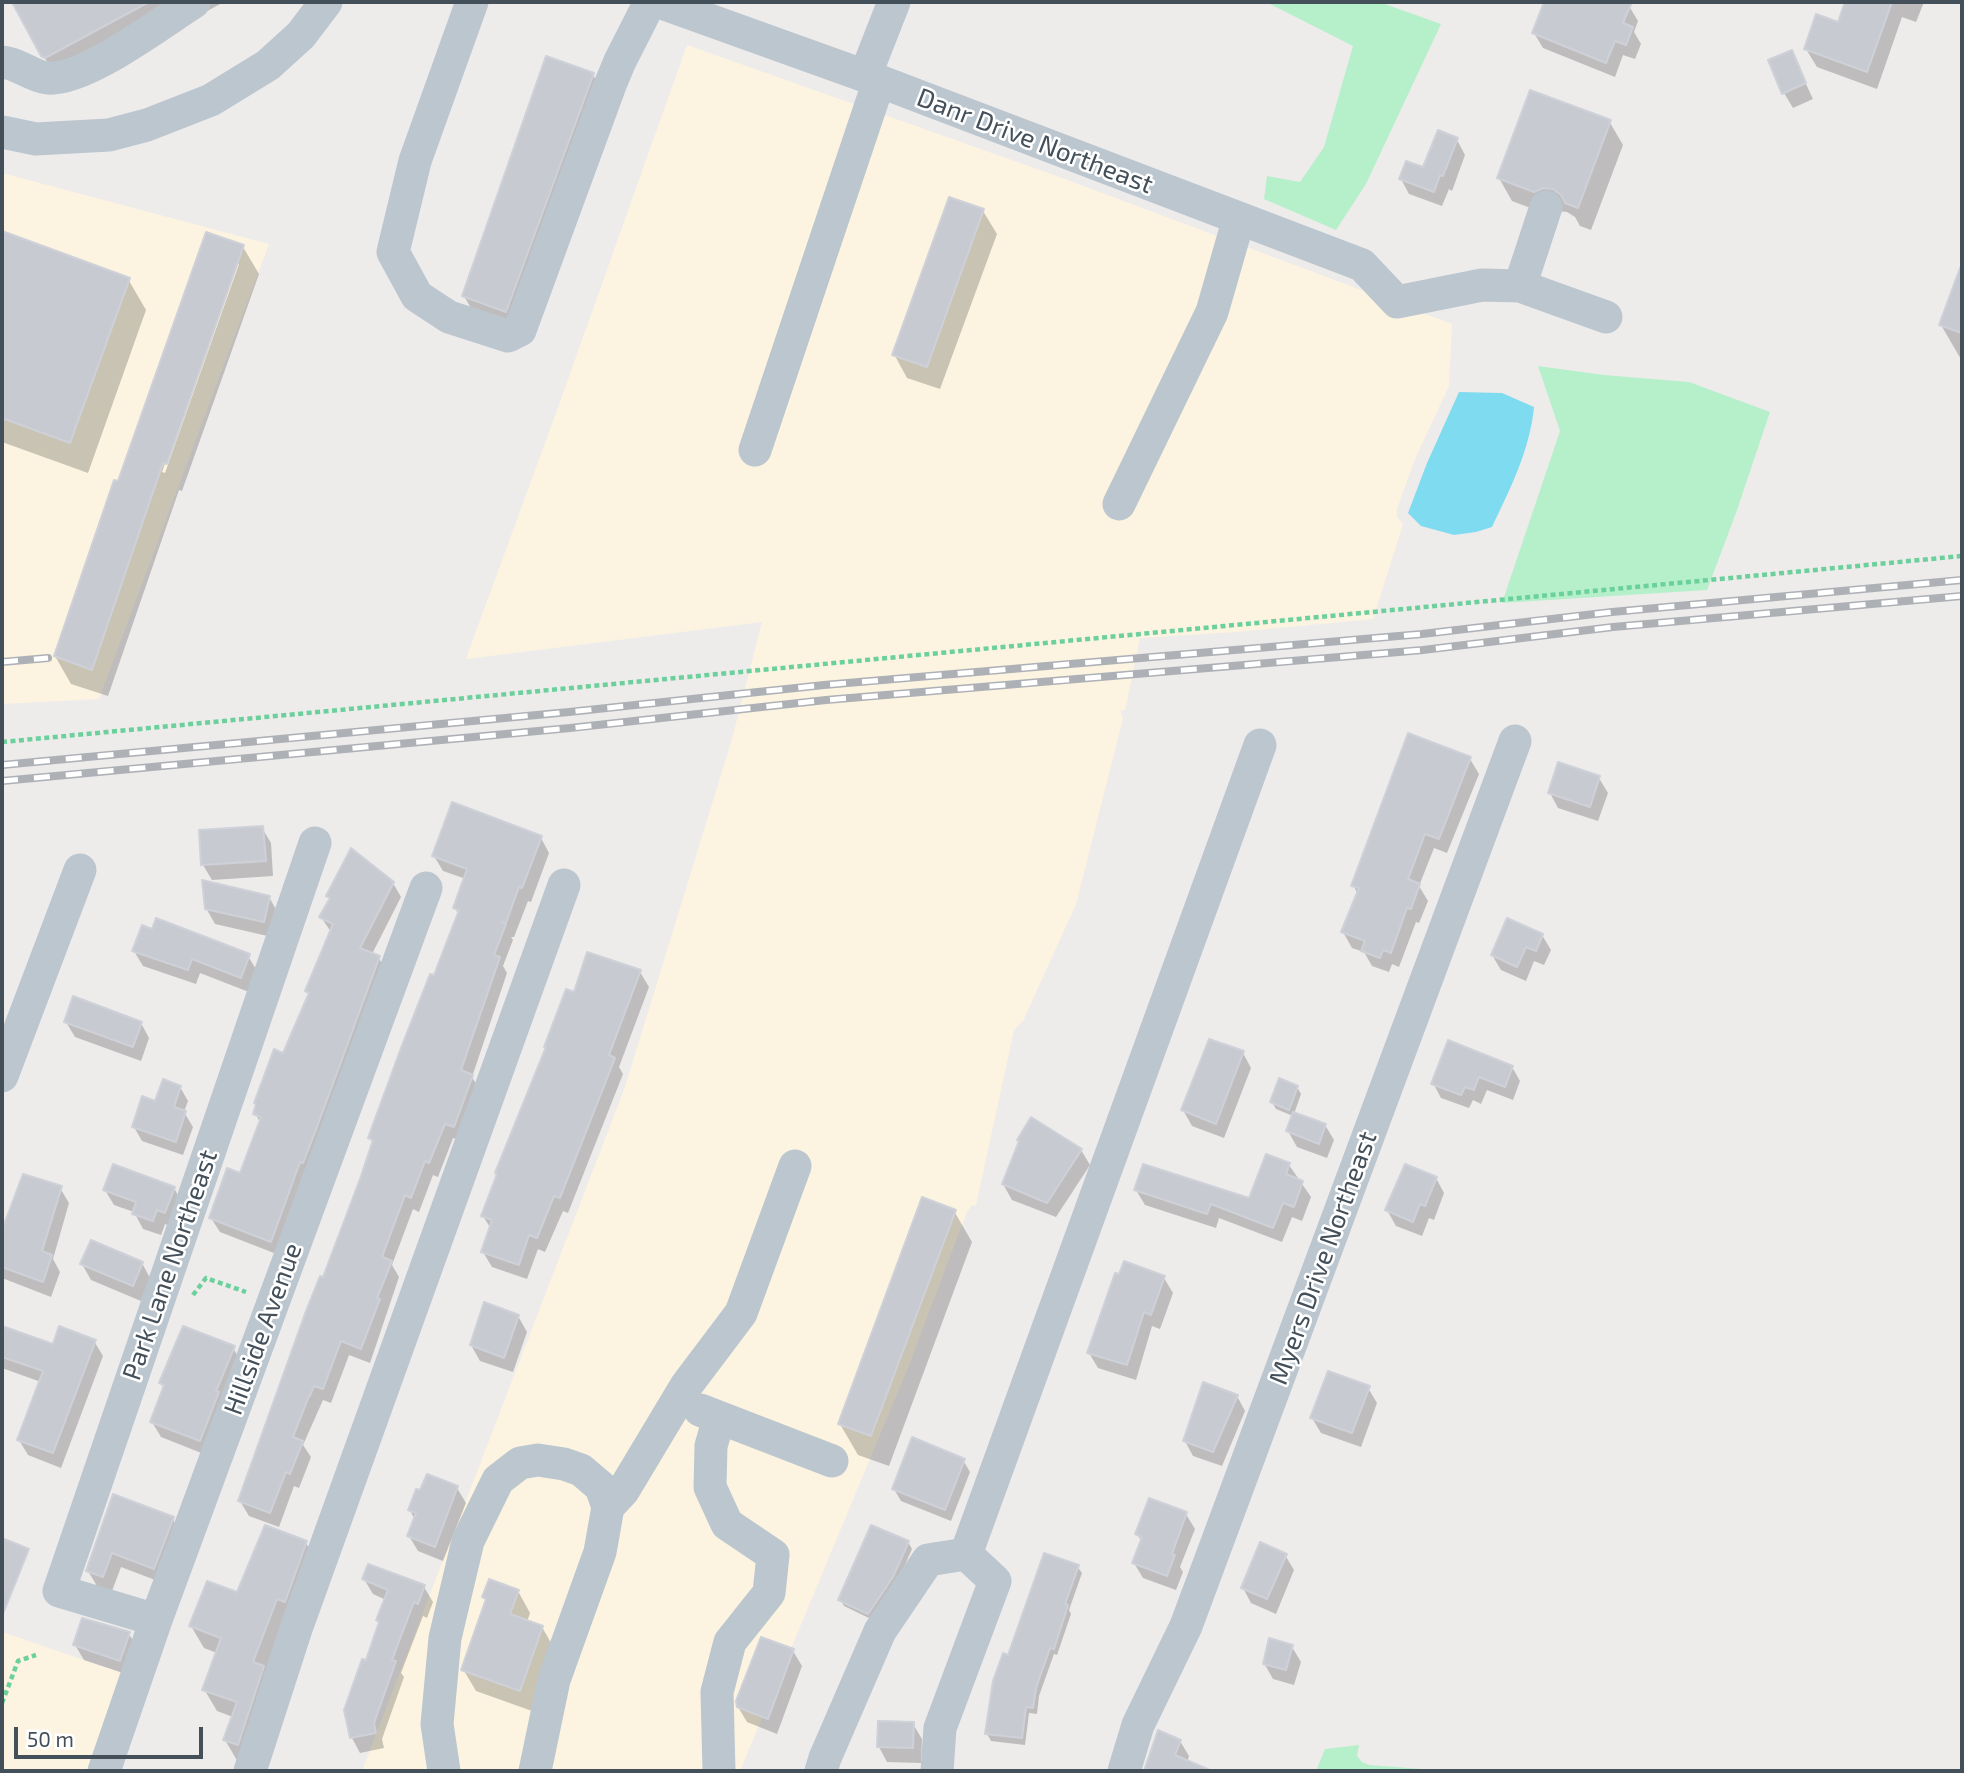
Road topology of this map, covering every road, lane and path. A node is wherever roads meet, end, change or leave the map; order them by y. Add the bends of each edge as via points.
1 (194, 2) edge
2 (326, 2) edge
3 (472, 2) edge
4 (650, 2) edge
5 (659, 2) edge
6 (894, 2) edge
7 (2, 62) edge
8 (872, 79) junction
9 (2, 132) edge
10 (1546, 207) dead end
11 (1239, 218) junction
12 (1520, 286) junction
13 (1606, 317) dead end
14 (755, 450) dead end
15 (1119, 504) dead end
16 (1962, 556) edge
17 (1515, 741) dead end
18 (2, 742) edge
19 (1260, 746) dead end
20 (315, 843) dead end
21 (80, 870) dead end
22 (564, 885) dead end
23 (426, 888) dead end
24 (9, 1035) edge
25 (2, 1076) edge
26 (795, 1166) dead end
27 (192, 1297) dead end
28 (274, 1301) junction
29 (677, 1401) junction
30 (719, 1418) junction
31 (832, 1461) dead end
32 (608, 1507) junction
33 (966, 1554) junction
34 (156, 1620) junction
35 (36, 1655) dead end
36 (2, 1703) edge
37 (104, 1771) edge
38 (250, 1771) edge
39 (444, 1771) edge
40 (535, 1771) edge
41 (719, 1771) edge
42 (821, 1771) edge
43 (937, 1771) edge
44 (1124, 1771) edge

1 - 7 street via 90,68 65,76 47,78
2 - 9 street via 301,35 268,65 198,106 109,135 36,139
3 - 4 street via 415,161 393,252 417,296 449,317 508,336 520,330 610,85
5 - 8 street, Danr Drive Northeast
6 - 8 street
8 - 11 street, Danr Drive Northeast
8 - 14 street
10 - 12 street
11 - 12 street, Danr Drive Northeast via 1362,265 1397,302 1482,285
11 - 15 street via 1212,312
12 - 13 street
16 - 18 path
17 - 44 street, Myers Drive Northeast via 1186,1626 1138,1725
19 - 33 street
20 - 34 street, Park Lane Northeast via 59,1591
21 - 24 street
22 - 38 street via 296,1629
23 - 28 street, Hillside Avenue
24 - 25 street
26 - 29 street via 741,1313
27 - 28 path via 206,1278
28 - 34 street, Hillside Avenue
29 - 30 street
29 - 32 street via 623,1491
30 - 31 street
30 - 41 street via 711,1446 710,1487 727,1524 773,1555 769,1593 730,1642 717,1692
32 - 39 street via 601,1487 581,1470 564,1464 520,1463 498,1480 468,1541 445,1638 437,1724
32 - 40 street via 600,1552 554,1680
33 - 42 street via 928,1559 880,1632
33 - 43 street via 995,1581 940,1728
34 - 37 street, Hillside Avenue
35 - 36 path via 18,1661

